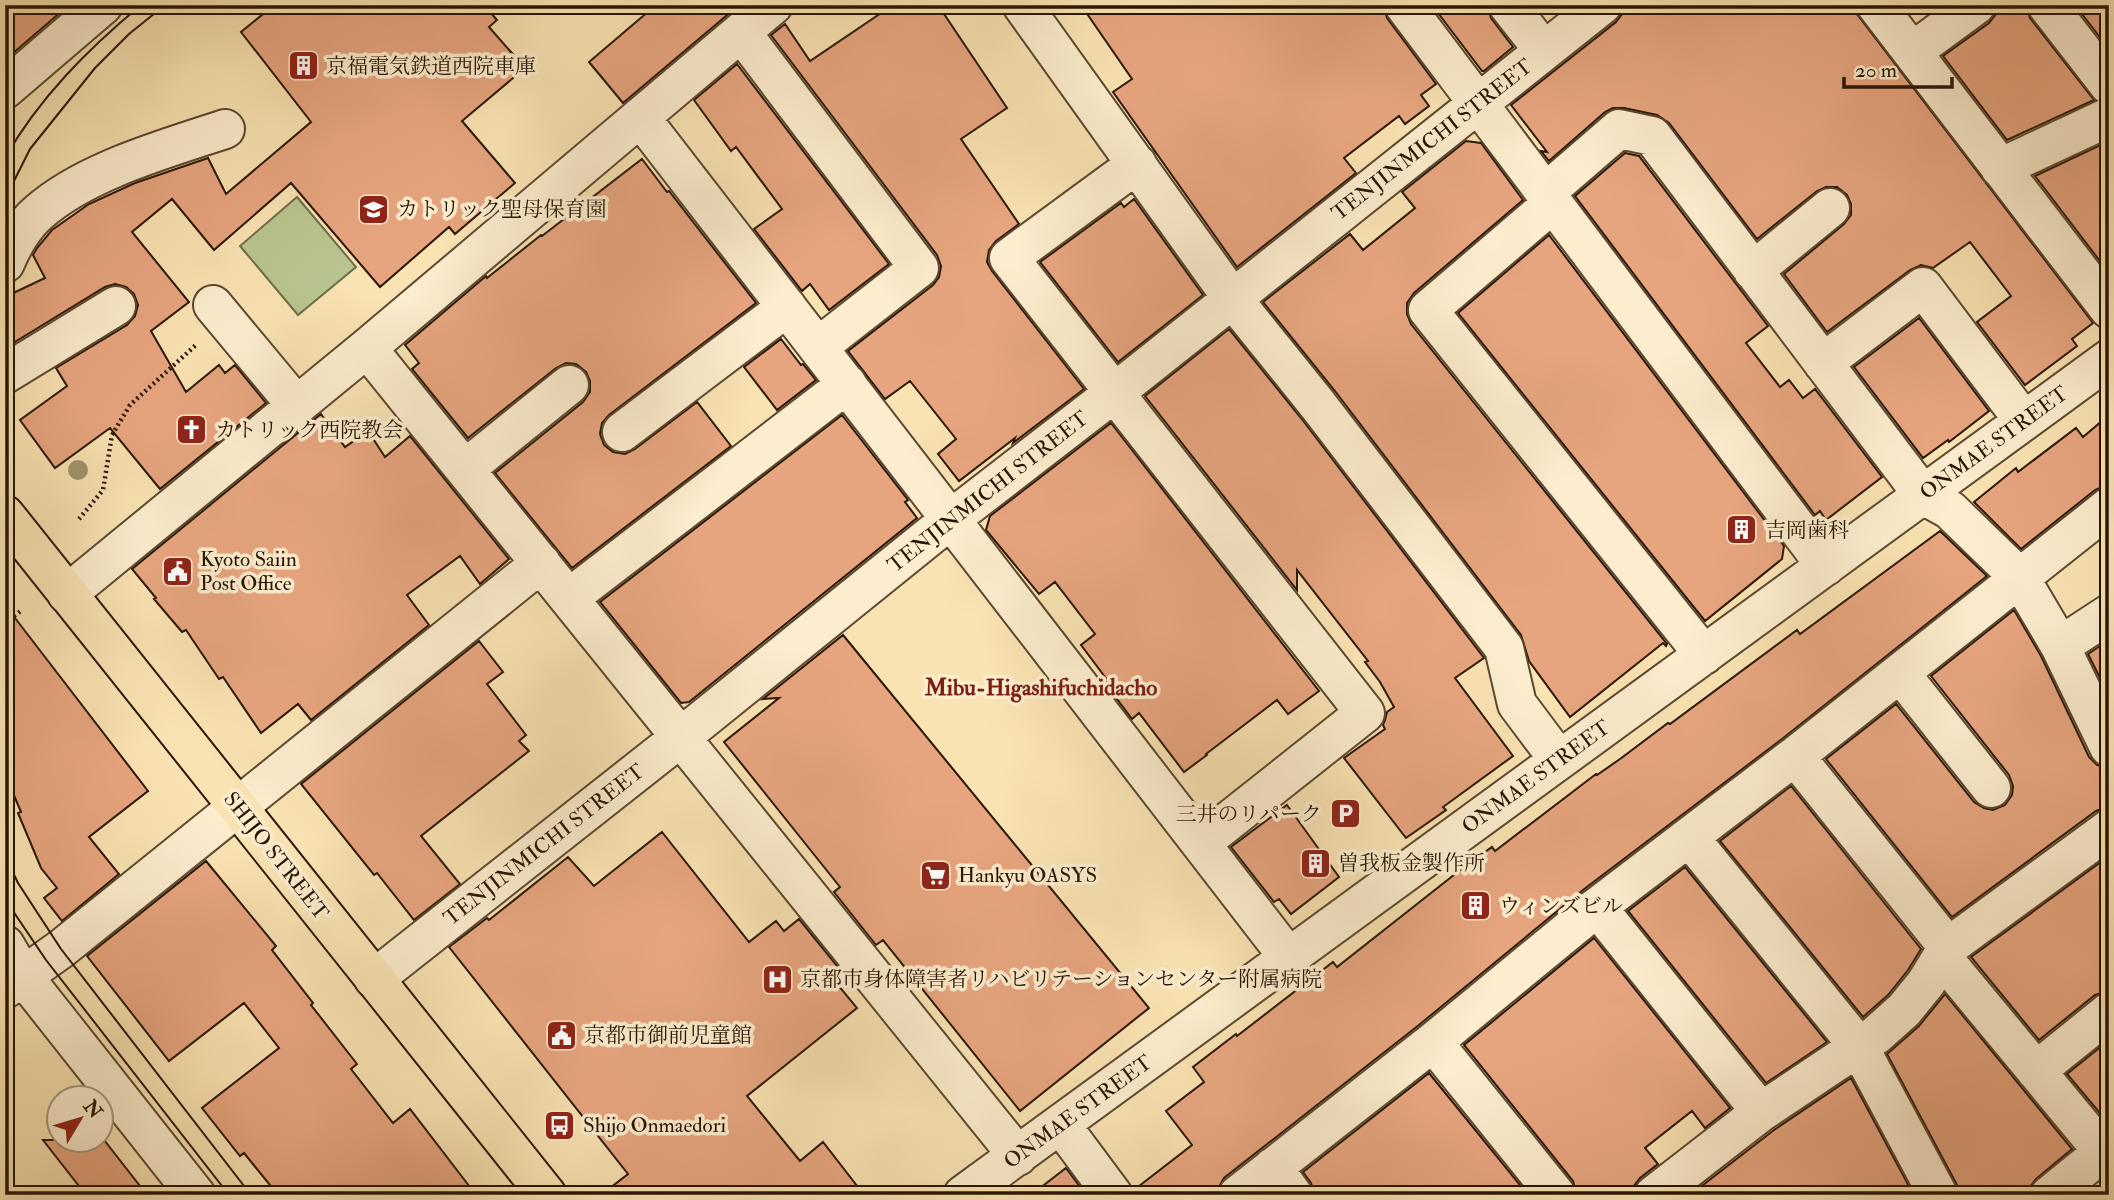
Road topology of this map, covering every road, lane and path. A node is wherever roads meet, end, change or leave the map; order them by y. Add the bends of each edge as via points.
1 (103, 5) edge
2 (773, 5) edge
3 (1022, 5) edge
4 (1404, 5) edge
5 (1508, 5) edge
6 (1602, 5) edge
7 (1876, 5) edge
8 (1976, 5) edge
9 (2047, 5) edge
10 (741, 32) junction
11 (1544, 51) junction
12 (1912, 52) junction
13 (2109, 86) edge
14 (5, 89) edge
15 (1478, 103) junction
16 (640, 117) junction
17 (2109, 117) edge
18 (225, 129) dead end
19 (1137, 164) junction
20 (2000, 168) junction
21 (1549, 198) junction
22 (1830, 208) dead end
23 (5, 263) edge
24 (1753, 271) junction
25 (1232, 298) junction
26 (116, 306) dead end
27 (787, 307) junction
28 (2109, 309) edge
29 (220, 312) joint
30 (818, 347) junction
31 (367, 348) junction
32 (2109, 359) edge
33 (1823, 363) junction
34 (5, 374) edge
35 (847, 384) junction
36 (569, 385) dead end
37 (1114, 393) junction
38 (297, 405) junction
39 (2024, 421) junction
40 (622, 432) dead end
41 (465, 469) junction
42 (1923, 495) junction
43 (2109, 507) edge
44 (5, 515) edge
45 (951, 519) junction
46 (79, 520) dead end
47 (541, 563) junction
48 (1826, 566) junction
49 (2021, 578) junction
50 (68, 594) junction
51 (569, 598) junction
52 (22, 610) dead end
53 (2109, 614) edge
54 (14, 616) dead end
55 (2060, 646) junction
56 (1704, 655) junction
57 (1900, 673) junction
58 (681, 737) junction
59 (2109, 747) edge
60 (1795, 756) junction
61 (1559, 760) junction
62 (1991, 788) dead end
63 (237, 806) junction
64 (2109, 829) edge
65 (1689, 837) junction
66 (1201, 843) junction
67 (1597, 907) junction
68 (1945, 952) junction
69 (1289, 958) junction
70 (11, 970) edge
71 (374, 979) junction
72 (2109, 1012) edge
73 (1433, 1042) junction
74 (1860, 1047) junction
75 (2036, 1072) junction
76 (1761, 1112) junction
77 (1061, 1125) junction
78 (1018, 1156) junction
79 (2106, 1156) edge
80 (1283, 1181) edge
81 (1675, 1188) edge
82 (196, 1195) edge
83 (547, 1195) edge
84 (963, 1195) edge
85 (1113, 1195) edge
86 (1238, 1195) edge
87 (1556, 1195) edge
88 (1938, 1195) edge
89 (2050, 1195) edge

1 - 14 street
2 - 10 street
3 - 19 street
4 - 15 street
5 - 11 street
6 - 11 street, TENJINMICHI STREET
7 - 12 street
8 - 12 street
9 - 13 street
10 - 16 street
10 - 30 street via 919,268
11 - 15 street, TENJINMICHI STREET
12 - 20 street
15 - 21 street
15 - 25 street, TENJINMICHI STREET
16 - 27 street
16 - 31 street
17 - 20 street
18 - 23 street via 126,164 68,191 36,214
19 - 25 street
19 - 37 street via 1009,258
20 - 28 street
21 - 24 street via 1619,129 1652,136
21 - 48 street
21 - 56 street via 1428,310
22 - 24 street
24 - 33 street
25 - 37 street, TENJINMICHI STREET
25 - 61 street via 1504,648 1517,704
26 - 34 street
27 - 30 street
27 - 40 street
29 - 38 street
29 - 46 path via 130,405 112,435 103,490
30 - 35 street
31 - 38 street
31 - 41 street
32 - 39 street, ONMAE STREET
33 - 39 street via 1923,287
33 - 42 street
35 - 45 street
35 - 51 street
36 - 41 street
37 - 45 street, TENJINMICHI STREET
37 - 66 street via 1365,713
38 - 50 street
39 - 42 street, ONMAE STREET
41 - 47 street
42 - 48 street, ONMAE STREET
42 - 49 street via 1950,510
43 - 49 street
44 - 50 main road, SHIJO STREET
45 - 58 street, TENJINMICHI STREET
45 - 66 street
47 - 51 street
47 - 63 street
48 - 56 street, ONMAE STREET
49 - 55 street
49 - 57 street
50 - 63 main road, SHIJO STREET
51 - 58 street
52 - 54 path
53 - 55 street
55 - 59 street
56 - 61 street, ONMAE STREET
57 - 60 street
57 - 62 street
58 - 71 street, TENJINMICHI STREET
58 - 78 street
60 - 65 street
60 - 68 street
61 - 69 street, ONMAE STREET
63 - 70 street via 61,949
63 - 71 main road, SHIJO STREET
64 - 68 street
65 - 67 street
65 - 74 street
66 - 69 street
67 - 73 street
67 - 76 street
68 - 74 street via 1905,1010
68 - 75 street
69 - 77 street, ONMAE STREET
70 - 82 street
71 - 83 main road, SHIJO STREET
72 - 75 street
73 - 80 street
73 - 87 street
74 - 76 street
74 - 88 street
75 - 79 street
76 - 81 street
77 - 78 street, ONMAE STREET
77 - 85 street
78 - 84 street, ONMAE STREET
79 - 89 street
80 - 86 street

